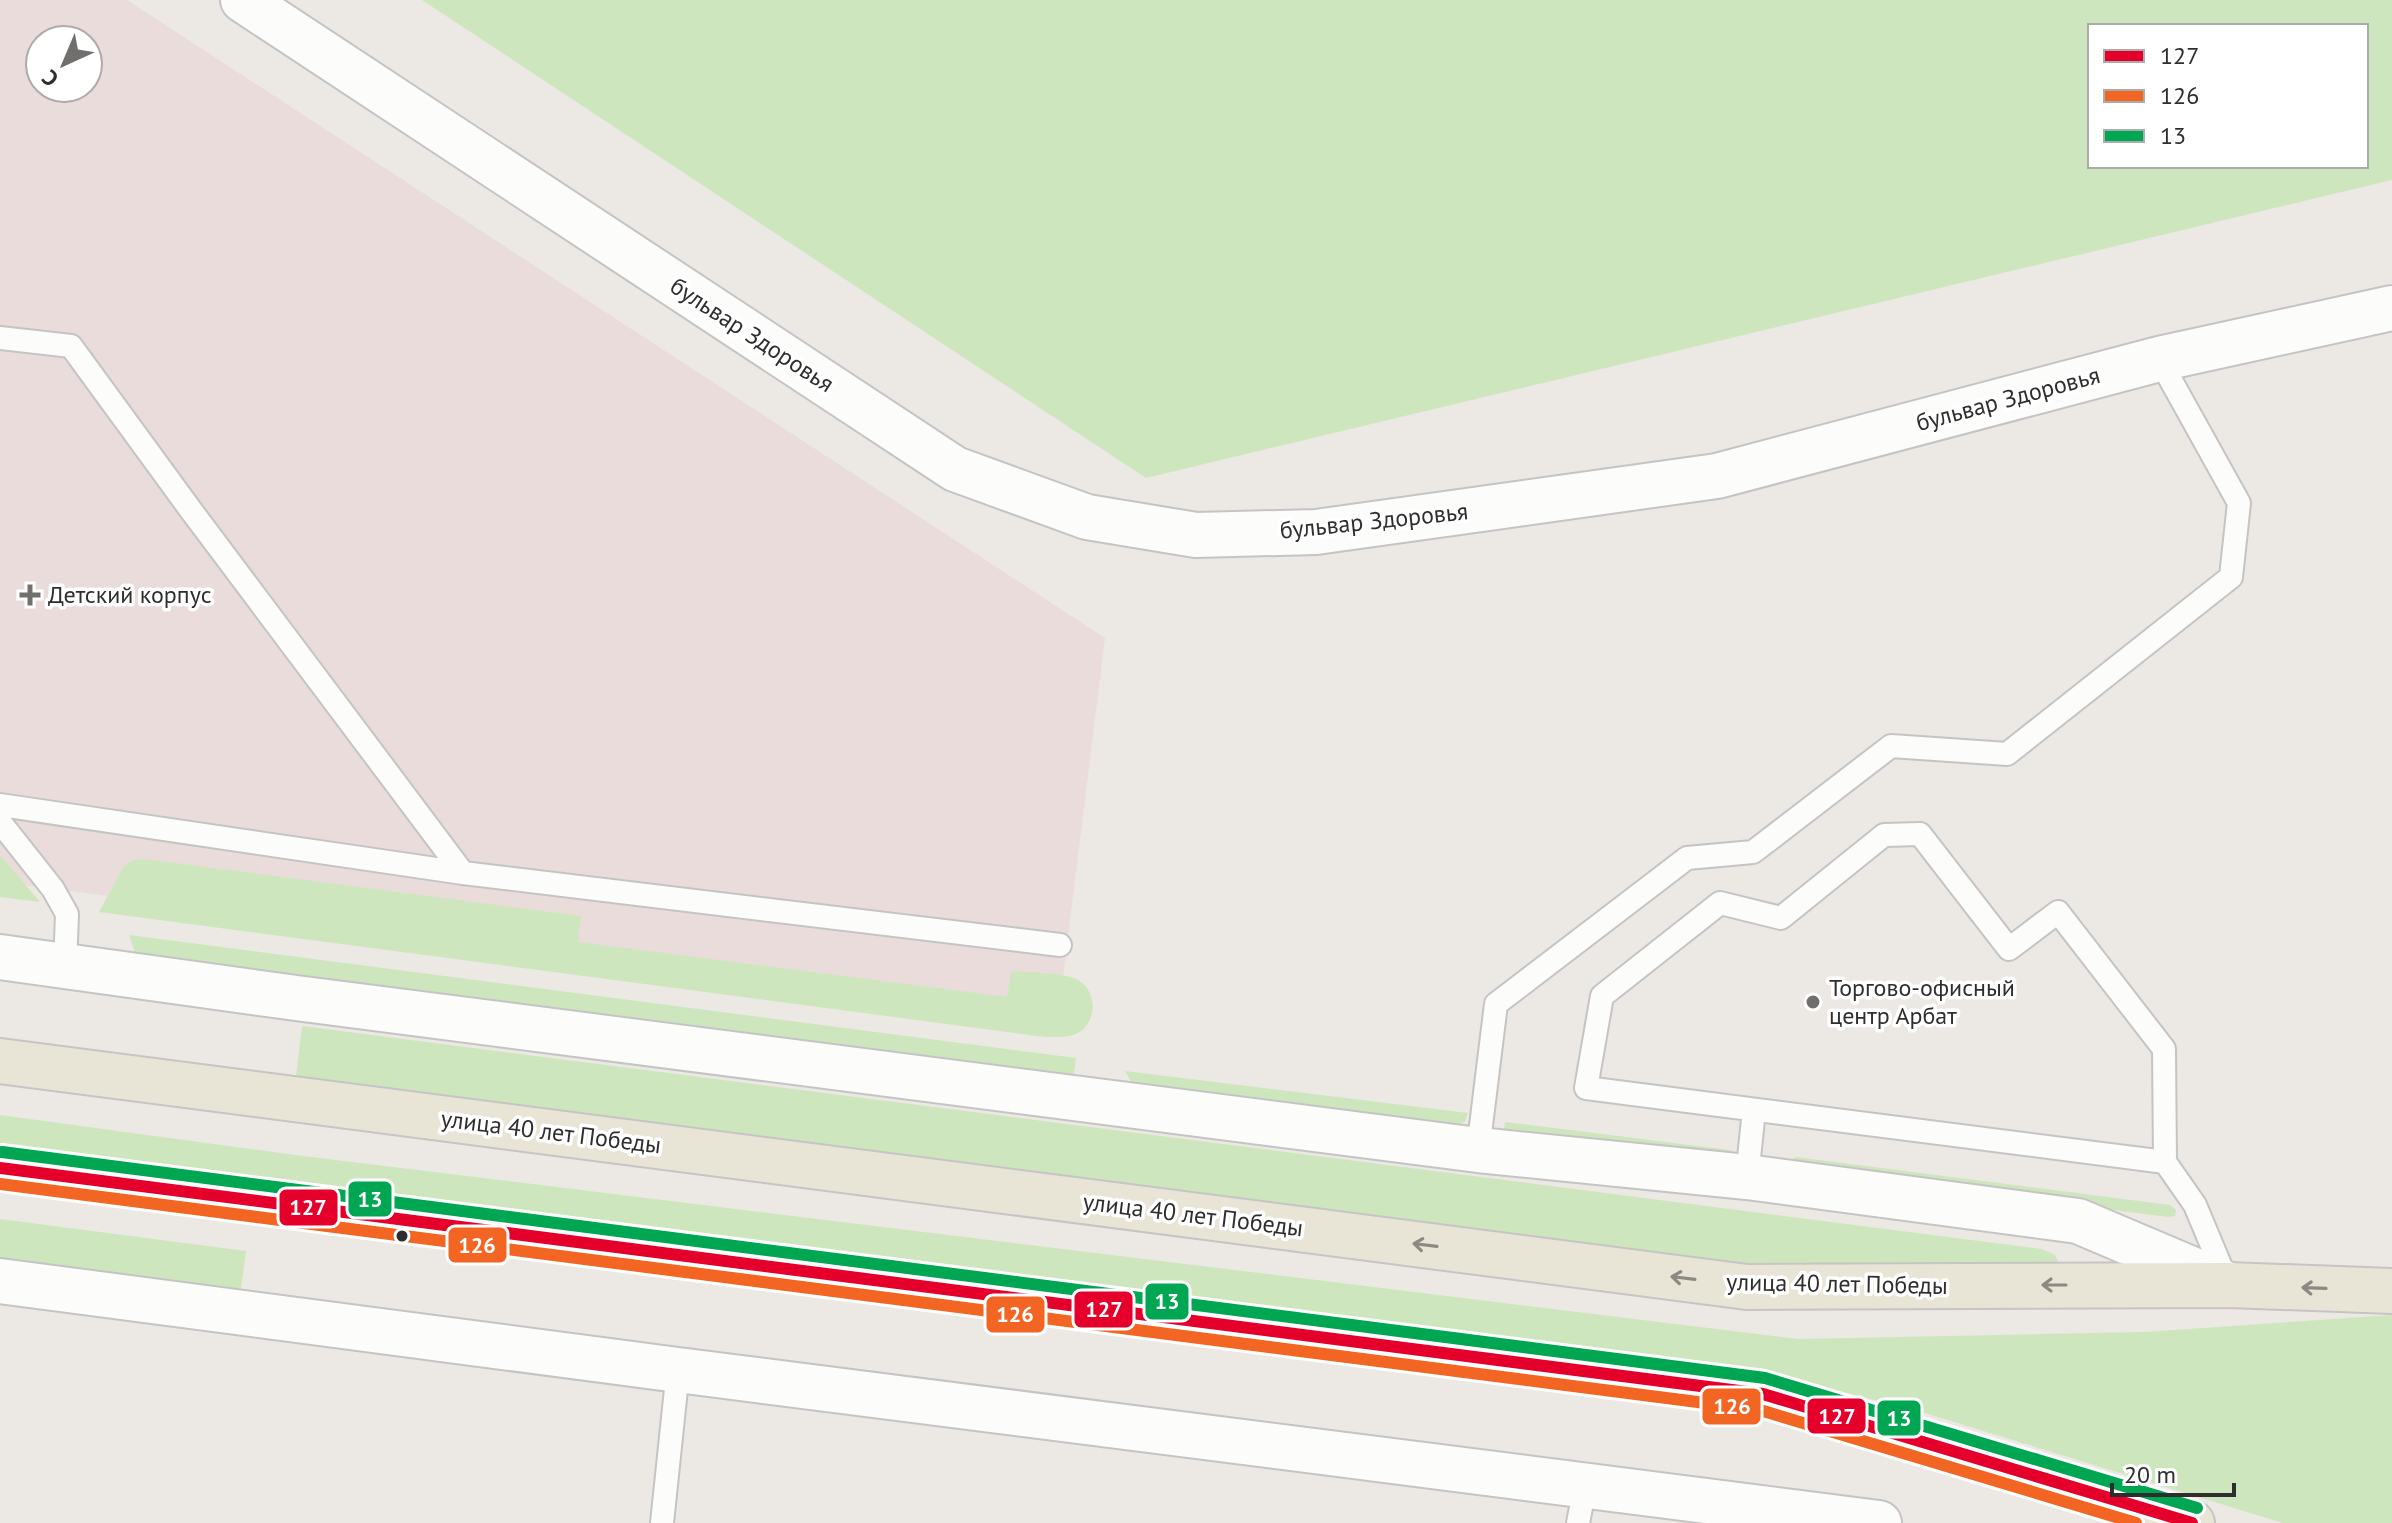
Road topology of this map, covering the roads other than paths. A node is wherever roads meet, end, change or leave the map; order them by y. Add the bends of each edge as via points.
1 (243, 0) edge
2 (2392, 308) edge
3 (0, 338) edge
4 (2159, 359) junction
5 (0, 805) edge
6 (0, 822) edge
7 (463, 873) junction
8 (1060, 945) dead end
9 (0, 957) edge
10 (65, 966) junction
11 (0, 1061) edge
12 (1754, 1110) junction
13 (1478, 1150) junction
14 (2165, 1162) junction
15 (0, 1168) edge
16 (1747, 1177) junction
17 (0, 1281) edge
18 (2229, 1285) junction
19 (2392, 1291) edge
20 (678, 1370) junction
21 (1582, 1505) edge
22 (662, 1523) edge
23 (1879, 1523) edge
24 (2192, 1523) edge

1 - 4 street, бульвар Здоровья via 955,469 1087,517 1196,535 1316,532 1717,476
2 - 4 street, бульвар Здоровья
3 - 7 lane via 71,346
4 - 13 lane via 2239,503 2231,577 2007,754 1891,746 1753,852 1687,858 1496,1004
5 - 7 lane
6 - 10 lane via 67,914
7 - 8 lane
9 - 10 street
10 - 13 street
18 -> 11 main road, улица 40 лет Победы via 1747,1287
12 - 14 lane
12 - 14 lane via 1586,1088 1602,996 1720,903 1781,918 1884,835 1920,834 2009,949 2058,912 2164,1049
12 - 16 lane
13 - 16 street
14 - 18 lane via 2195,1205
15 - 24 main road via 1763,1394
16 - 18 street via 2078,1221
17 - 20 street
19 -> 18 main road, улица 40 лет Победы
20 - 21 street
20 - 22 lane
21 - 23 street

